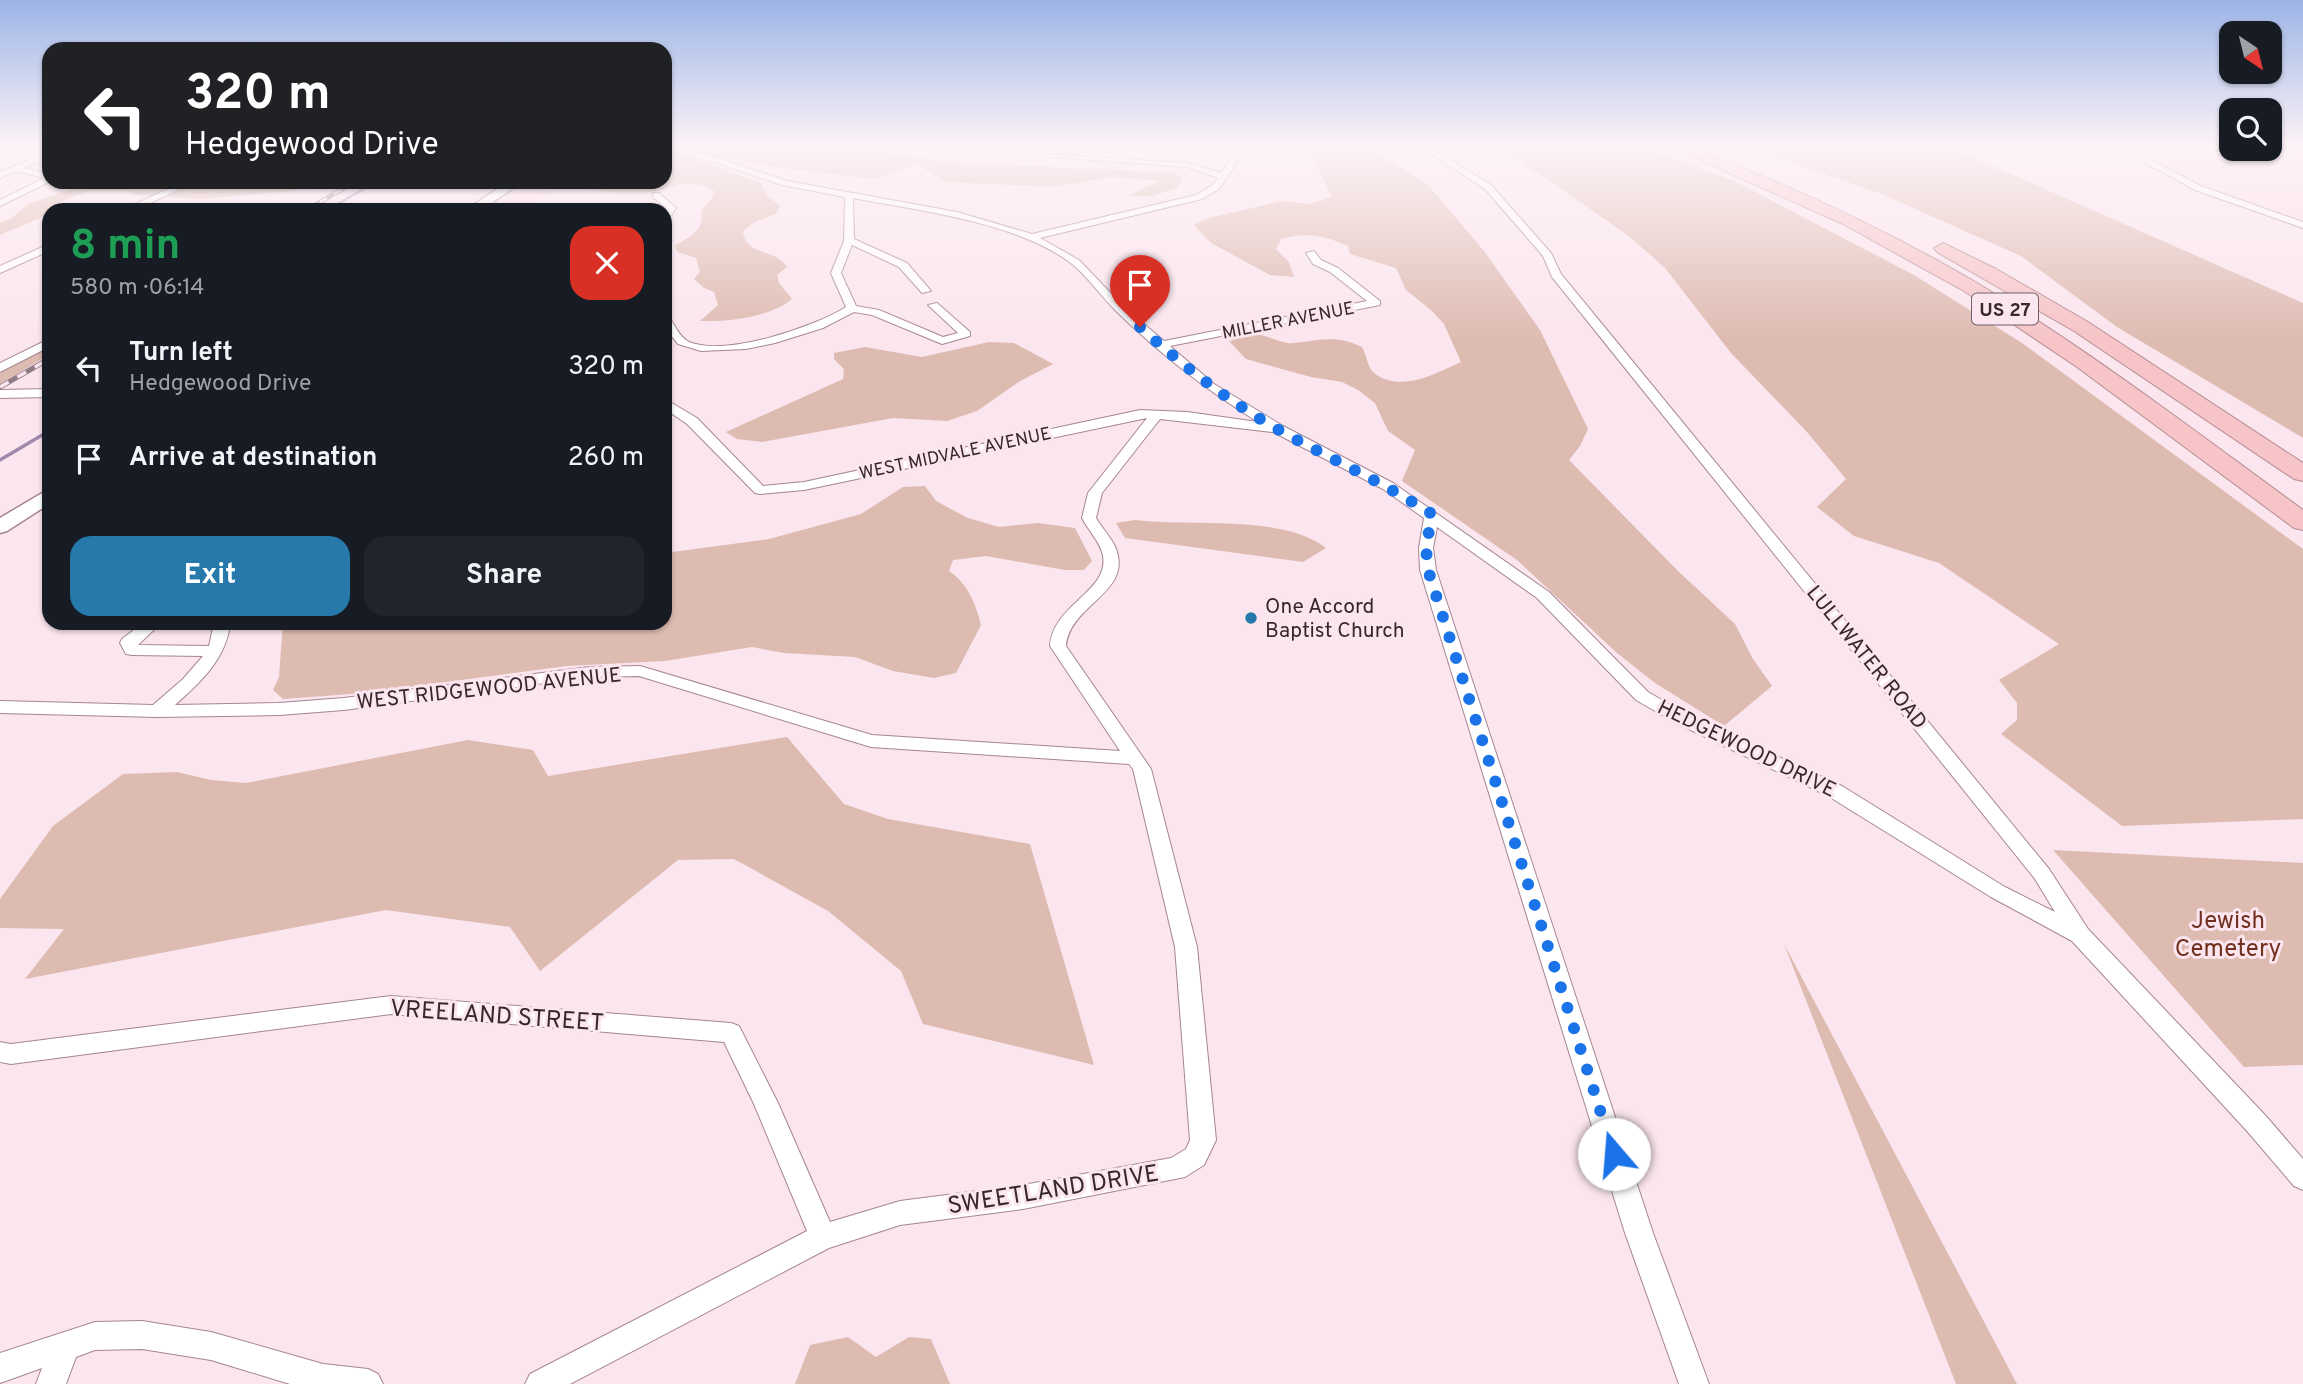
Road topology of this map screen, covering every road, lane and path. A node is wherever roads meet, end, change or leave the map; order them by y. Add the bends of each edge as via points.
1 (849, 212) edge
2 (939, 212) edge
3 (1138, 212) edge
4 (1510, 212) edge
5 (1827, 212) edge
6 (1866, 212) edge
7 (2265, 212) edge
8 (2303, 225) edge
9 (1905, 229) dead end
10 (1032, 237) junction
11 (1927, 240) dead end
12 (849, 241) junction
13 (42, 250) edge
14 (1311, 253) dead end
15 (0, 263) edge
16 (16, 263) junction
17 (0, 270) edge
18 (926, 291) dead end
19 (933, 305) dead end
20 (852, 308) junction
21 (672, 329) edge
22 (1160, 345) junction
23 (42, 346) edge
24 (0, 368) edge
25 (42, 393) edge
26 (2, 395) edge
27 (672, 408) edge
28 (1157, 414) junction
29 (1278, 429) junction
30 (2303, 474) edge
31 (42, 500) edge
32 (1432, 514) junction
33 (2303, 522) edge
34 (0, 527) edge
35 (144, 630) edge
36 (220, 630) edge
37 (214, 651) junction
38 (0, 707) edge
39 (157, 711) junction
40 (1135, 758) junction
41 (2080, 934) junction
42 (0, 1052) edge
43 (2303, 1178) edge
44 (823, 1237) junction
45 (65, 1346) junction
46 (0, 1368) edge
47 (51, 1384) edge
48 (369, 1384) edge
49 (540, 1384) edge
50 (1694, 1384) edge

1 - 12 street
2 - 10 street, HEDGEWOOD DRIVE
3 - 10 street
4 - 41 street, LULLWATER ROAD via 1548,255 1556,275 2042,874
5 - 33 highway, US 27 via 1963,283 2082,361
6 - 9 highway
7 - 8 street
10 - 22 street, HEDGEWOOD DRIVE via 1075,262
11 - 30 highway, US 27 via 2104,340
12 - 18 street via 903,265
12 - 20 street via 835,273
13 - 16 street
14 - 22 street, MILLER AVENUE via 1376,303
15 - 16 street
16 - 17 street
19 - 20 street via 966,334 942,341 875,312
20 - 21 street via 841,317 792,334 713,349 681,342
22 - 29 street, HEDGEWOOD DRIVE via 1210,387
23 - 24 street
25 - 26 street
27 - 28 street, WEST MIDVALE AVENUE via 692,421 760,490 804,486 1084,425
28 - 29 street, WEST MIDVALE AVENUE
28 - 40 street, SWEETLAND DRIVE via 1095,492 1089,518 1111,553 1111,573 1065,621 1057,638 1058,646
29 - 32 street, HEDGEWOOD DRIVE
31 - 34 main road
32 - 41 street, HEDGEWOOD DRIVE via 1542,595 1642,696 1835,791 1998,892
32 - 50 street via 1426,548 1428,570 1639,1233
35 - 37 street via 128,643 132,649
36 - 37 street
37 - 39 street via 196,678
38 - 39 street, WEST RIDGEWOOD AVENUE
39 - 40 street, WEST RIDGEWOOD AVENUE via 344,704 590,672 640,671 871,741
40 - 44 street, SWEETLAND DRIVE via 1142,769 1186,947 1203,1140 1195,1157 1176,1169 1023,1197 900,1213
41 - 43 street, LULLWATER ROAD
42 - 44 street, VREELAND STREET via 391,1005 731,1033
44 - 49 street, SWEETLAND DRIVE
45 - 46 street
45 - 47 street
45 - 48 street via 95,1336 142,1335 211,1346 323,1379

